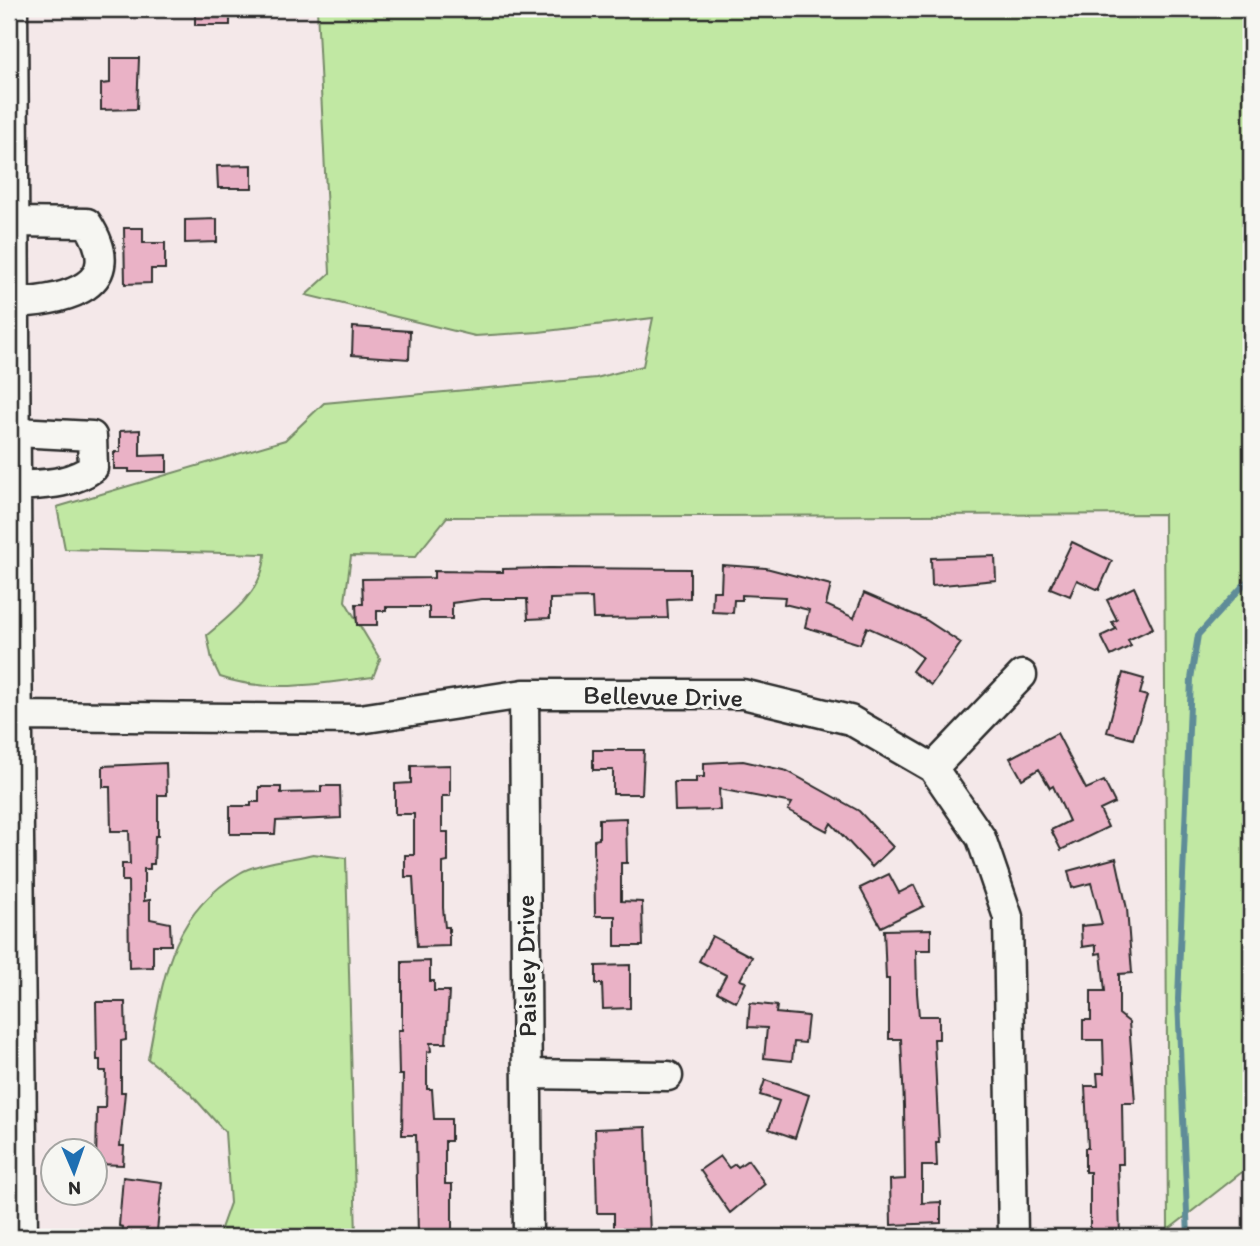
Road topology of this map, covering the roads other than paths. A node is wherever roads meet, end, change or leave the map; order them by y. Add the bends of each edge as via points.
1 (13, 9) edge
2 (15, 222) junction
3 (16, 303) junction
4 (17, 432) junction
5 (14, 502) edge
6 (1022, 675) dead end
7 (524, 694) junction
8 (16, 716) junction
9 (933, 768) junction
10 (527, 1074) junction
11 (668, 1076) dead end
12 (23, 1237) edge
13 (528, 1237) edge
14 (1013, 1237) edge

1 - 2 street
2 - 3 street
2 - 3 street via 87,223 98,240 99,268 90,284 71,296
3 - 4 street
4 - 5 street
4 - 5 street via 92,436 95,451 93,468 80,477
5 - 8 street
6 - 9 street
7 - 8 street, Bellevue Drive via 360,719
7 - 9 street, Bellevue Drive via 743,694 850,720
7 - 10 street, Paisley Drive
8 - 12 street
9 - 14 street, Bellevue Drive via 981,838 1008,917
10 - 11 street
10 - 13 street, Paisley Drive

